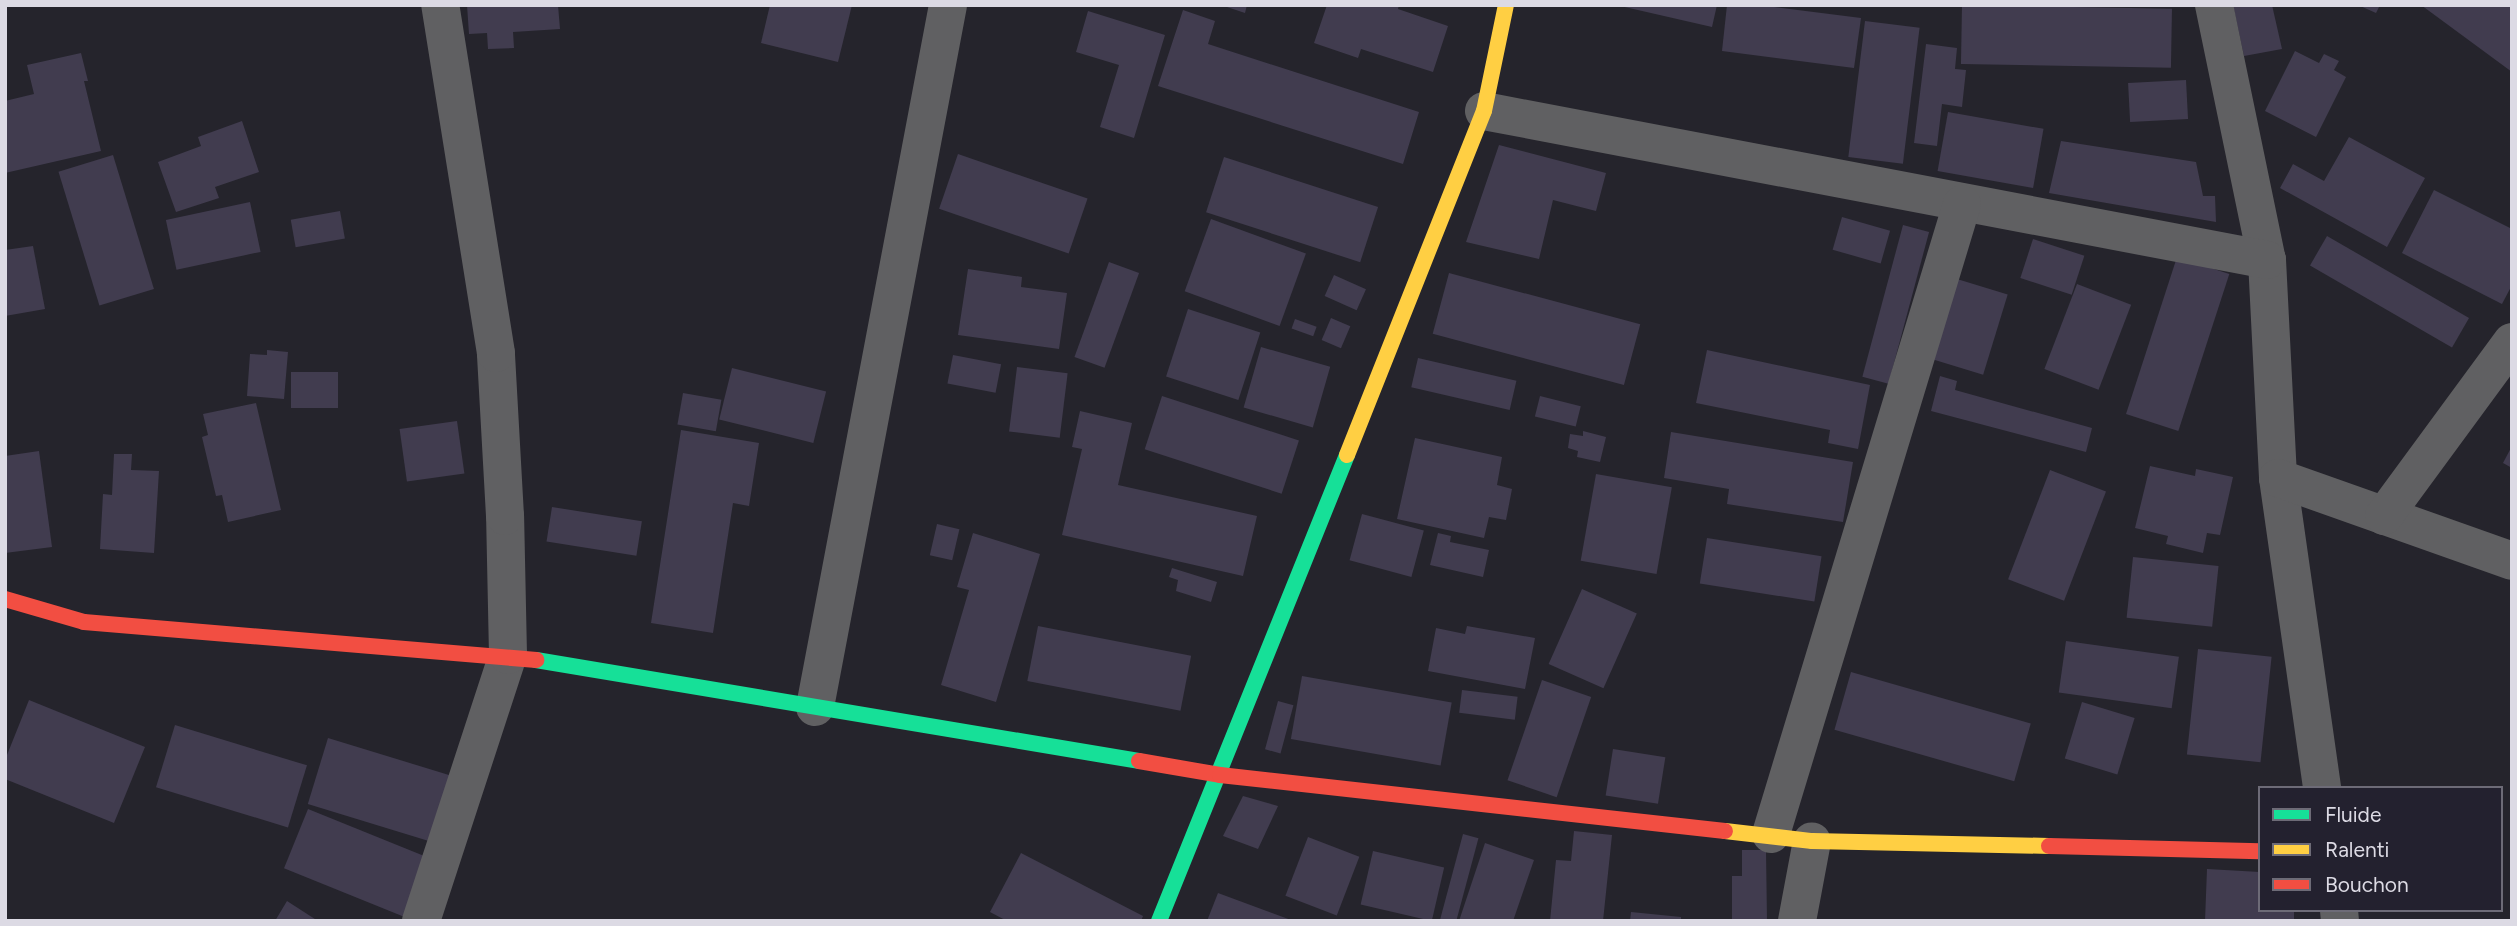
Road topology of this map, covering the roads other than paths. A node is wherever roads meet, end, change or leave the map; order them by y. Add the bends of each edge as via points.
1 (440, 5) edge
2 (948, 5) edge
3 (1506, 5) edge
4 (2214, 5) edge
5 (1484, 111) junction
6 (1962, 204) junction
7 (2267, 260) junction
8 (2512, 342) edge
9 (2278, 478) junction
10 (2384, 516) junction
11 (2512, 561) edge
12 (5, 599) edge
13 (508, 655) junction
14 (815, 707) junction
15 (1220, 775) junction
16 (2322, 786) edge
17 (1771, 834) junction
18 (1812, 841) junction
19 (2258, 851) edge
20 (421, 921) edge
21 (1159, 921) edge
22 (1797, 921) edge

1 - 13 street via 496,353
2 - 14 street
3 - 5 street
4 - 7 street
5 - 6 street
5 - 15 street
6 - 7 street
6 - 17 street
7 - 9 street
8 - 10 street
9 - 10 street
9 - 16 street
10 - 11 street
12 - 13 street via 84,622
13 - 14 street
13 - 20 street
14 - 15 street
15 - 17 street
15 - 21 street
17 - 18 street
18 - 19 street
18 - 22 street

